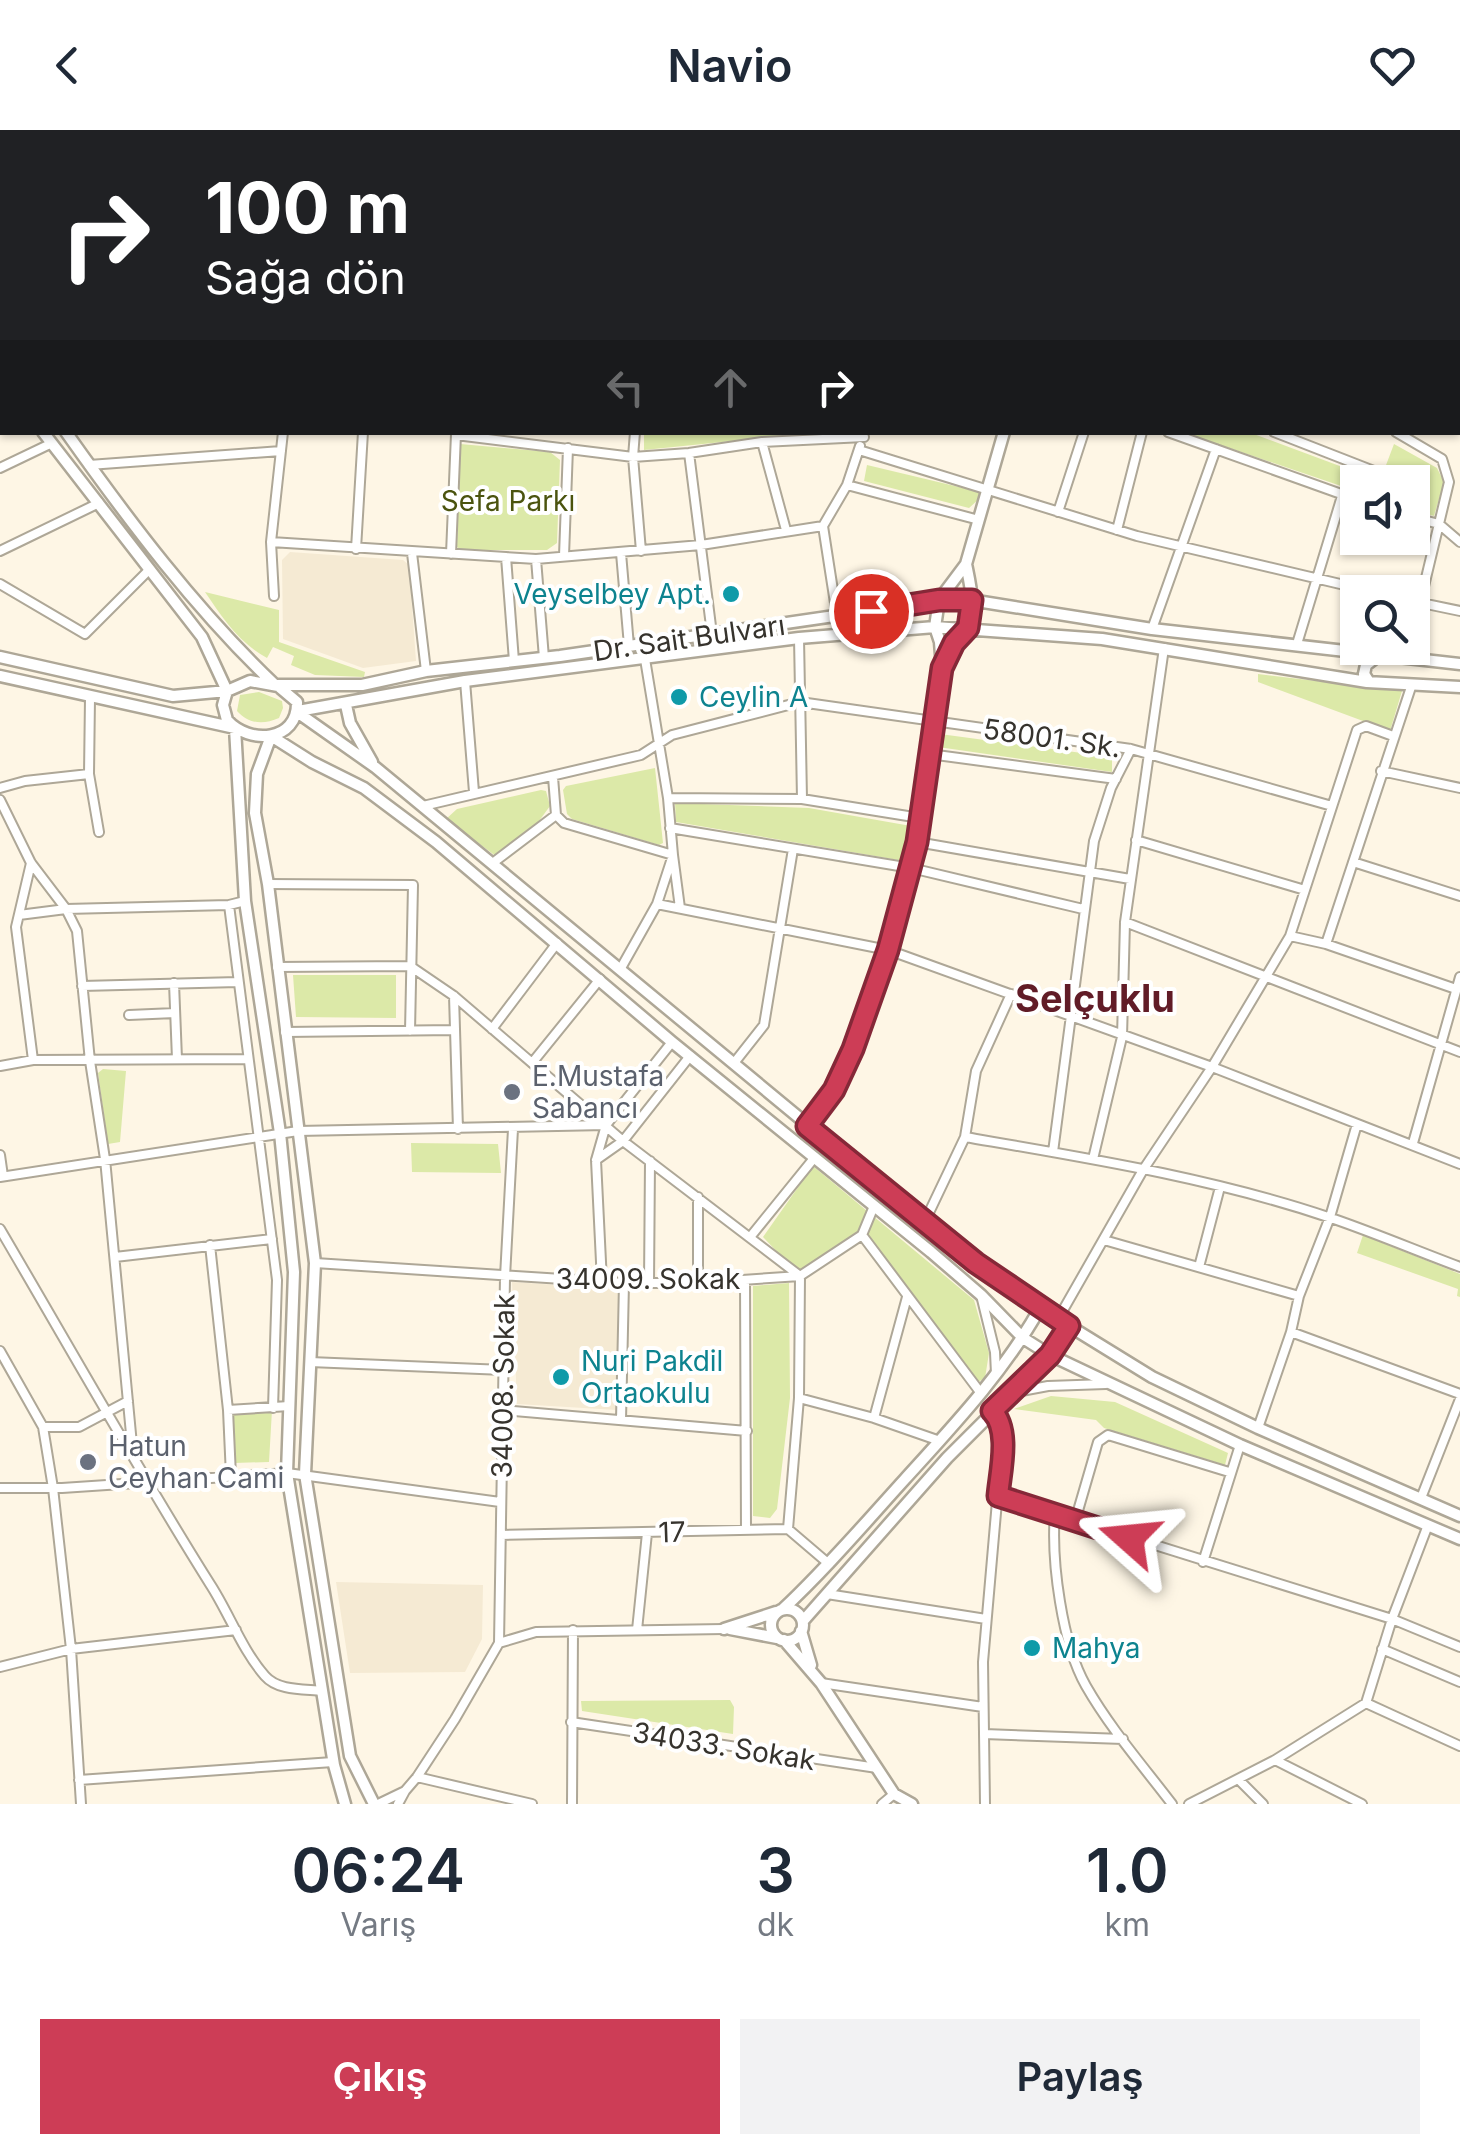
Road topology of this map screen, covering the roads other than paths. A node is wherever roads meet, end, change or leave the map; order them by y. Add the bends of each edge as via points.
1 (45, 435) edge
2 (68, 435) edge
3 (283, 435) edge
4 (363, 435) edge
5 (456, 435) edge
6 (464, 435) edge
7 (634, 435) edge
8 (852, 435) edge
9 (865, 435) edge
10 (1003, 435) edge
11 (1083, 435) edge
12 (1141, 435) edge
13 (1176, 435) edge
14 (1282, 435) edge
15 (1401, 435) edge
16 (1417, 435) edge
17 (762, 442) junction
18 (1414, 443) junction
19 (50, 444) junction
20 (568, 448) junction
21 (1216, 449) junction
22 (858, 450) junction
23 (280, 451) junction
24 (689, 453) junction
25 (633, 456) junction
26 (89, 465) junction
27 (1356, 465) edge
28 (0, 468) edge
29 (847, 485) junction
30 (988, 490) junction
31 (1340, 495) edge
32 (1340, 503) edge
33 (99, 504) junction
34 (1058, 512) junction
35 (979, 520) junction
36 (1430, 521) edge
37 (1439, 524) junction
38 (823, 526) junction
39 (786, 530) junction
40 (1117, 530) junction
41 (271, 542) junction
42 (1460, 542) edge
43 (701, 545) junction
44 (1184, 548) junction
45 (356, 550) junction
46 (0, 552) edge
47 (621, 552) junction
48 (641, 552) junction
49 (412, 553) junction
50 (451, 554) junction
51 (564, 556) junction
52 (506, 557) junction
53 (536, 559) junction
54 (966, 564) junction
55 (150, 569) junction
56 (1424, 575) edge
57 (1319, 580) junction
58 (0, 584) edge
59 (1340, 585) edge
60 (274, 596) dead end
61 (939, 600) junction
62 (972, 600) junction
63 (1430, 605) edge
64 (1460, 612) edge
65 (837, 616) junction
66 (934, 628) junction
67 (968, 628) junction
68 (1152, 629) junction
69 (712, 634) junction
70 (799, 638) junction
71 (1296, 644) junction
72 (629, 646) junction
73 (1164, 648) junction
74 (1340, 650) edge
75 (0, 657) edge
76 (544, 658) junction
77 (644, 659) junction
78 (514, 661) junction
79 (1430, 661) edge
80 (1460, 664) edge
81 (1366, 665) edge
82 (942, 668) junction
83 (426, 671) junction
84 (0, 676) edge
85 (465, 681) junction
86 (1370, 682) junction
87 (275, 684) junction
88 (1412, 684) junction
89 (1460, 687) edge
90 (227, 691) junction
91 (90, 698) junction
92 (800, 702) junction
93 (346, 704) junction
94 (296, 712) junction
95 (934, 721) junction
96 (235, 728) junction
97 (271, 736) junction
98 (1393, 736) junction
99 (657, 744) junction
100 (1130, 749) junction
101 (1147, 752) junction
102 (929, 754) junction
103 (375, 767) junction
104 (1381, 770) junction
105 (88, 774) junction
106 (552, 776) junction
107 (1116, 780) junction
108 (0, 788) edge
109 (1460, 788) edge
110 (474, 792) junction
111 (668, 798) junction
112 (802, 798) junction
113 (0, 800) edge
114 (422, 806) junction
115 (1332, 806) junction
116 (556, 815) junction
117 (920, 818) junction
118 (670, 828) junction
119 (99, 832) dead end
120 (1136, 840) junction
121 (917, 842) junction
122 (793, 850) junction
123 (673, 855) junction
124 (494, 862) junction
125 (1352, 862) junction
126 (30, 863) junction
127 (911, 868) junction
128 (1088, 872) junction
129 (1130, 879) junction
130 (268, 884) junction
131 (1305, 890) junction
132 (1460, 896) edge
133 (245, 901) junction
134 (656, 904) junction
135 (229, 905) junction
136 (66, 908) junction
137 (680, 908) junction
138 (1083, 909) junction
139 (19, 915) junction
140 (1125, 922) junction
141 (779, 928) junction
142 (1290, 936) junction
143 (556, 943) junction
144 (1326, 944) junction
145 (888, 950) junction
146 (410, 966) junction
147 (276, 967) junction
148 (621, 968) junction
149 (1268, 977) junction
150 (1460, 977) edge
151 (600, 979) junction
152 (238, 982) junction
153 (174, 983) junction
154 (82, 986) junction
155 (1456, 989) junction
156 (1011, 994) junction
157 (454, 996) junction
158 (175, 1013) junction
159 (1070, 1014) junction
160 (129, 1015) dead end
161 (492, 1029) junction
162 (455, 1030) junction
163 (410, 1031) junction
164 (285, 1032) junction
165 (1122, 1037) junction
166 (672, 1042) junction
167 (1440, 1044) junction
168 (1460, 1052) edge
169 (690, 1056) junction
170 (178, 1059) junction
171 (248, 1059) junction
172 (33, 1060) junction
173 (90, 1060) junction
174 (532, 1063) junction
175 (734, 1063) junction
176 (0, 1066) edge
177 (1212, 1067) junction
178 (1357, 1124) junction
179 (606, 1125) junction
180 (807, 1126) junction
181 (513, 1128) junction
182 (458, 1130) junction
183 (298, 1131) junction
184 (280, 1133) junction
185 (260, 1136) junction
186 (965, 1136) junction
187 (623, 1141) junction
188 (1413, 1143) junction
189 (1053, 1152) junction
190 (0, 1155) edge
191 (815, 1157) junction
192 (1093, 1158) junction
193 (105, 1159) junction
194 (596, 1160) junction
195 (650, 1161) junction
196 (1460, 1164) edge
197 (1144, 1170) junction
198 (1, 1176) edge
199 (1220, 1187) junction
200 (698, 1197) junction
201 (874, 1206) junction
202 (1330, 1217) junction
203 (925, 1221) junction
204 (0, 1229) edge
205 (862, 1235) junction
206 (752, 1236) junction
207 (272, 1239) junction
208 (1104, 1240) junction
209 (210, 1245) junction
210 (115, 1257) junction
211 (316, 1263) junction
212 (1199, 1267) junction
213 (1460, 1267) edge
214 (800, 1276) junction
215 (506, 1277) junction
216 (745, 1280) junction
217 (602, 1282) junction
218 (624, 1283) junction
219 (698, 1283) junction
220 (649, 1284) junction
221 (981, 1295) junction
222 (1299, 1296) junction
223 (907, 1297) junction
224 (1040, 1308) junction
225 (1064, 1323) junction
226 (1291, 1332) junction
227 (1023, 1338) junction
228 (0, 1351) edge
229 (1050, 1355) junction
230 (310, 1362) junction
231 (504, 1370) junction
232 (996, 1375) junction
233 (1110, 1384) junction
234 (980, 1392) junction
235 (1011, 1392) junction
236 (1460, 1396) edge
237 (799, 1398) junction
238 (128, 1401) junction
239 (290, 1406) junction
240 (273, 1408) junction
241 (228, 1410) junction
242 (504, 1410) junction
243 (108, 1411) junction
244 (992, 1411) junction
245 (874, 1418) junction
246 (622, 1420) junction
247 (43, 1426) junction
248 (1258, 1428) junction
249 (747, 1431) junction
250 (940, 1440) junction
251 (1240, 1445) junction
252 (133, 1455) junction
253 (1228, 1472) junction
254 (287, 1473) junction
255 (307, 1475) junction
256 (231, 1476) junction
257 (145, 1481) junction
258 (0, 1488) edge
259 (53, 1488) junction
260 (998, 1496) junction
261 (1421, 1498) junction
262 (500, 1502) junction
263 (1055, 1513) junction
264 (1460, 1516) edge
265 (1075, 1521) junction
266 (1428, 1524) junction
267 (788, 1529) junction
268 (746, 1530) junction
269 (647, 1532) junction
270 (501, 1535) junction
271 (1460, 1539) edge
272 (1203, 1562) junction
273 (828, 1564) junction
274 (827, 1594) junction
275 (780, 1610) junction
276 (986, 1619) junction
277 (1392, 1619) junction
278 (802, 1626) junction
279 (724, 1628) junction
280 (236, 1630) junction
281 (573, 1630) junction
282 (637, 1630) junction
283 (781, 1639) junction
284 (499, 1643) junction
285 (1460, 1646) edge
286 (71, 1649) junction
287 (1382, 1649) junction
288 (0, 1667) edge
289 (812, 1671) junction
290 (1460, 1682) edge
291 (821, 1683) junction
292 (322, 1691) junction
293 (1366, 1703) junction
294 (983, 1707) junction
295 (571, 1722) junction
296 (984, 1734) junction
297 (1124, 1739) junction
298 (1460, 1746) edge
299 (1275, 1760) junction
300 (334, 1762) junction
301 (877, 1768) junction
302 (417, 1777) junction
303 (79, 1780) junction
304 (1239, 1780) junction
305 (405, 1790) junction
306 (1213, 1791) junction
307 (894, 1794) junction
308 (518, 1802) edge
309 (366, 1803) edge
310 (81, 1804) edge
311 (346, 1804) edge
312 (398, 1804) edge
313 (532, 1804) edge
314 (572, 1804) edge
315 (882, 1804) edge
316 (912, 1804) edge
317 (985, 1804) edge
318 (1172, 1804) edge
319 (1190, 1804) edge
320 (1204, 1804) edge
321 (1263, 1804) edge
322 (1362, 1804) edge

1 - 19 main road
2 - 26 main road
3 - 23 street
4 - 45 street
5 - 50 street
6 - 20 street
7 - 25 street
8 - 17 street
9 - 22 street
10 - 30 main road
11 - 34 street
12 - 40 street
13 - 21 street
14 - 27 street
15 - 18 street
16 - 18 street
17 - 24 street
17 - 39 street
18 - 37 street via 1442,458 1449,482
19 - 28 street
19 - 33 main road
20 - 25 street
20 - 51 street
21 - 31 street
21 - 44 street
22 - 29 street
22 - 30 street
23 - 26 street
23 - 41 street
24 - 25 street
24 - 43 street
25 - 48 street
26 - 87 main road via 239,651
29 - 35 street
29 - 38 street
30 - 34 street
30 - 35 main road
32 - 57 street
33 - 46 street
33 - 55 main road
34 - 40 street
35 - 54 main road
36 - 37 street
37 - 42 street
37 - 56 street
38 - 39 street
38 - 65 street
39 - 43 street
40 - 44 street
41 - 45 street
41 - 60 street
43 - 48 street
43 - 69 street
44 - 57 street
44 - 68 street
45 - 49 street
47 - 48 street
47 - 51 street
47 - 72 street
49 - 50 street
49 - 83 street
50 - 52 street
51 - 53 street
52 - 53 street
52 - 78 street
53 - 76 street
54 - 61 main road
54 - 62 main road
55 - 58 street via 85,634
55 - 90 main road via 202,637
57 - 59 street
57 - 71 street
61 - 62 main road, Dr. Sait Bulvarı
61 - 65 main road, Dr. Sait Bulvarı
61 - 66 main road
62 - 67 main road
62 - 68 main road, Dr. Sait Bulvarı
63 - 64 street
65 - 69 main road, Dr. Sait Bulvarı
66 - 67 main road, Dr. Sait Bulvarı
66 - 70 main road, Dr. Sait Bulvarı
66 - 82 main road
67 - 73 main road, Dr. Sait Bulvarı
67 - 82 main road
68 - 71 main road, Dr. Sait Bulvarı
69 - 72 main road, Dr. Sait Bulvarı
70 - 77 main road, Dr. Sait Bulvarı
70 - 92 street
71 - 74 main road, Dr. Sait Bulvarı
72 - 76 main road, Dr. Sait Bulvarı
73 - 86 main road, Dr. Sait Bulvarı
73 - 101 street
75 - 90 main road via 174,696
76 - 78 main road, Dr. Sait Bulvarı
77 - 85 main road, Dr. Sait Bulvarı
77 - 99 street
78 - 83 main road, Dr. Sait Bulvarı
79 - 80 main road, Dr. Sait Bulvarı
81 - 86 main road
82 - 95 main road
83 - 87 main road, Dr. Sait Bulvarı via 362,685
84 - 91 main road
85 - 93 main road, Dr. Sait Bulvarı
85 - 110 street
86 - 88 main road, Dr. Sait Bulvarı
87 - 90 main road via 250,681
87 - 94 main road via 292,694
88 - 89 main road, Dr. Sait Bulvarı
88 - 98 street
90 - 96 main road via 224,714
91 - 96 main road
91 - 105 street
92 - 95 street, 58001. Sk.
92 - 99 street, 58001. Sk.
92 - 112 street
93 - 94 main road, Dr. Sait Bulvarı
93 - 103 main road
94 - 97 main road via 291,726
94 - 103 main road
95 - 100 street, 58001. Sk.
95 - 102 main road
96 - 97 main road
96 - 133 main road
97 - 130 main road via 257,774 255,812
97 - 143 main road via 364,788
98 - 104 street
98 - 115 street via 1366,726 1357,730
99 - 106 street, 58001. Sk. via 642,755
99 - 111 street
100 - 101 street, 58001. Sk.
100 - 107 street
101 - 115 street, 58001. Sk.
101 - 120 street
102 - 107 street
102 - 117 main road
103 - 114 main road
104 - 109 street
104 - 125 street
105 - 108 street
105 - 119 street
106 - 110 street, 58001. Sk.
106 - 116 street
107 - 128 street
110 - 114 street, 58001. Sk.
111 - 112 street
111 - 118 street
112 - 117 street
113 - 126 street
114 - 124 main road
115 - 131 street
116 - 123 street
116 - 124 street
117 - 121 main road
118 - 122 street
118 - 123 street
120 - 129 street
120 - 131 street
121 - 127 main road
121 - 128 street
122 - 127 street
122 - 141 street
123 - 134 street
123 - 137 street
124 - 148 main road
125 - 132 street
125 - 144 street
126 - 136 street
126 - 139 street
127 - 138 street
127 - 145 main road
128 - 129 street
128 - 138 street
129 - 140 street
130 - 146 street via 414,885
130 - 147 main road
131 - 142 street
133 - 135 street
133 - 184 main road
134 - 137 street
134 - 148 street
135 - 136 street
135 - 152 street
136 - 139 street
136 - 154 street via 77,931
137 - 141 street
138 - 159 street
139 - 172 street
140 - 149 street
140 - 165 street
141 - 145 street
141 - 175 street via 764,1025
142 - 144 street
142 - 149 street
143 - 151 main road
143 - 161 street
144 - 155 street
145 - 156 street
145 - 180 main road via 853,1049
146 - 147 street
146 - 157 street
146 - 163 street
147 - 164 main road
148 - 175 main road
149 - 167 street
149 - 177 street
150 - 155 street
151 - 166 main road
151 - 174 street
152 - 153 street
152 - 171 street
153 - 154 street
153 - 158 street
154 - 173 street
155 - 167 street
156 - 159 street
156 - 186 street via 976,1071
157 - 161 street
157 - 162 street
158 - 160 street
158 - 170 street
159 - 165 street
159 - 189 street
161 - 174 street
162 - 163 street
162 - 182 street
163 - 164 street
164 - 183 main road
165 - 177 street
165 - 192 street
166 - 169 main road
166 - 179 street
167 - 168 street
167 - 188 street
169 - 187 street
169 - 191 main road
170 - 171 street
170 - 173 street
171 - 185 street
172 - 173 street
172 - 176 street
173 - 193 street
174 - 179 street
175 - 180 main road
177 - 178 street
177 - 197 street
178 - 188 street
178 - 202 street
179 - 181 street
179 - 187 street
179 - 194 street
180 - 203 main road
181 - 182 street
181 - 215 street, 34008. Sokak
182 - 183 street
183 - 184 street
183 - 211 main road
184 - 185 street
184 - 239 main road via 294,1272
185 - 193 street
185 - 207 street
186 - 189 street
186 - 203 street
187 - 194 street
187 - 195 street
188 - 196 street
189 - 192 street
190 - 198 street
191 - 201 main road
191 - 206 street
192 - 197 street
193 - 198 street
193 - 210 street
194 - 217 street
195 - 200 street
195 - 220 street
197 - 199 street
197 - 208 street
199 - 202 street
199 - 212 street
200 - 206 street
200 - 219 street
201 - 205 street
201 - 221 main road
202 - 213 street
202 - 222 street
203 - 224 main road
204 - 243 street
205 - 214 street
205 - 223 street
206 - 214 street
207 - 209 street
207 - 240 street
208 - 212 street
208 - 225 street
209 - 210 street
209 - 241 street
210 - 238 street
211 - 215 street, 34009. Sokak
211 - 230 main road
212 - 222 street
214 - 216 street, 34009. Sokak
214 - 237 street
215 - 217 street, 34009. Sokak
215 - 231 street, 34008. Sokak
216 - 219 street, 34009. Sokak
216 - 249 street
217 - 218 street, 34009. Sokak
218 - 220 street, 34009. Sokak
218 - 246 street
219 - 220 street, 34009. Sokak
221 - 227 main road
221 - 232 street
222 - 226 street
223 - 234 street
223 - 245 street
224 - 225 main road
224 - 227 main road
225 - 229 main road
225 - 248 main road
226 - 236 street
226 - 248 street
227 - 229 main road
227 - 232 main road
228 - 247 street
229 - 233 main road
229 - 235 main road
230 - 231 street
230 - 255 main road
231 - 242 street, 34008. Sokak
232 - 234 main road
233 - 235 street
233 - 251 main road
234 - 250 main road
235 - 244 main road
236 - 261 street
237 - 245 street
237 - 267 street
238 - 243 street
238 - 252 street
239 - 240 street
239 - 254 main road
240 - 241 street
241 - 256 street
242 - 246 street
242 - 262 street, 34008. Sokak
243 - 247 street via 79,1428
243 - 252 street
244 - 260 street via 1002,1444
244 - 274 main road
245 - 250 street
246 - 249 street
247 - 259 street
248 - 261 main road
249 - 268 street
250 - 273 main road
251 - 253 street
251 - 266 main road
252 - 257 street
253 - 265 street via 1108,1435 1098,1442
253 - 272 street
254 - 255 street
254 - 256 street
254 - 292 main road
255 - 262 street
255 - 309 main road via 350,1756
256 - 257 street
257 - 259 street
257 - 280 street
258 - 259 street
259 - 286 street
260 - 263 street
260 - 276 street
261 - 264 main road
262 - 270 street, 34008. Sokak
263 - 265 street
263 - 297 street via 1057,1566 1076,1664
265 - 272 street
266 - 271 main road
266 - 277 street
267 - 268 street, 17
267 - 273 street
268 - 269 street, 17
269 - 270 street, 17
269 - 282 street
270 - 284 street, 34008. Sokak
272 - 277 street
273 - 275 main road
274 - 276 street
274 - 278 main road
275 - 278 main road via 797,1612
275 - 279 main road
275 - 283 main road via 771,1625
276 - 294 street
277 - 285 street
277 - 287 street
278 - 283 main road via 794,1639
278 - 289 main road
279 - 282 street
279 - 283 main road
280 - 286 street
280 - 292 street via 273,1684
281 - 282 street
281 - 284 street
281 - 295 street
283 - 289 main road
284 - 302 street
286 - 288 street
286 - 303 street
287 - 290 street
287 - 293 street
289 - 291 main road
291 - 294 street
291 - 301 main road
292 - 300 main road
293 - 298 street
293 - 299 street
294 - 296 street
295 - 301 street, 34033. Sokak
295 - 314 street
296 - 297 street
296 - 317 street
297 - 318 street
299 - 304 street
299 - 322 street
300 - 303 street
300 - 311 main road
301 - 307 main road
302 - 305 street
302 - 308 street
303 - 310 street
304 - 306 street
304 - 321 street
305 - 309 street
305 - 312 street
306 - 319 street
306 - 320 street
307 - 315 street
307 - 316 main road
308 - 313 street

